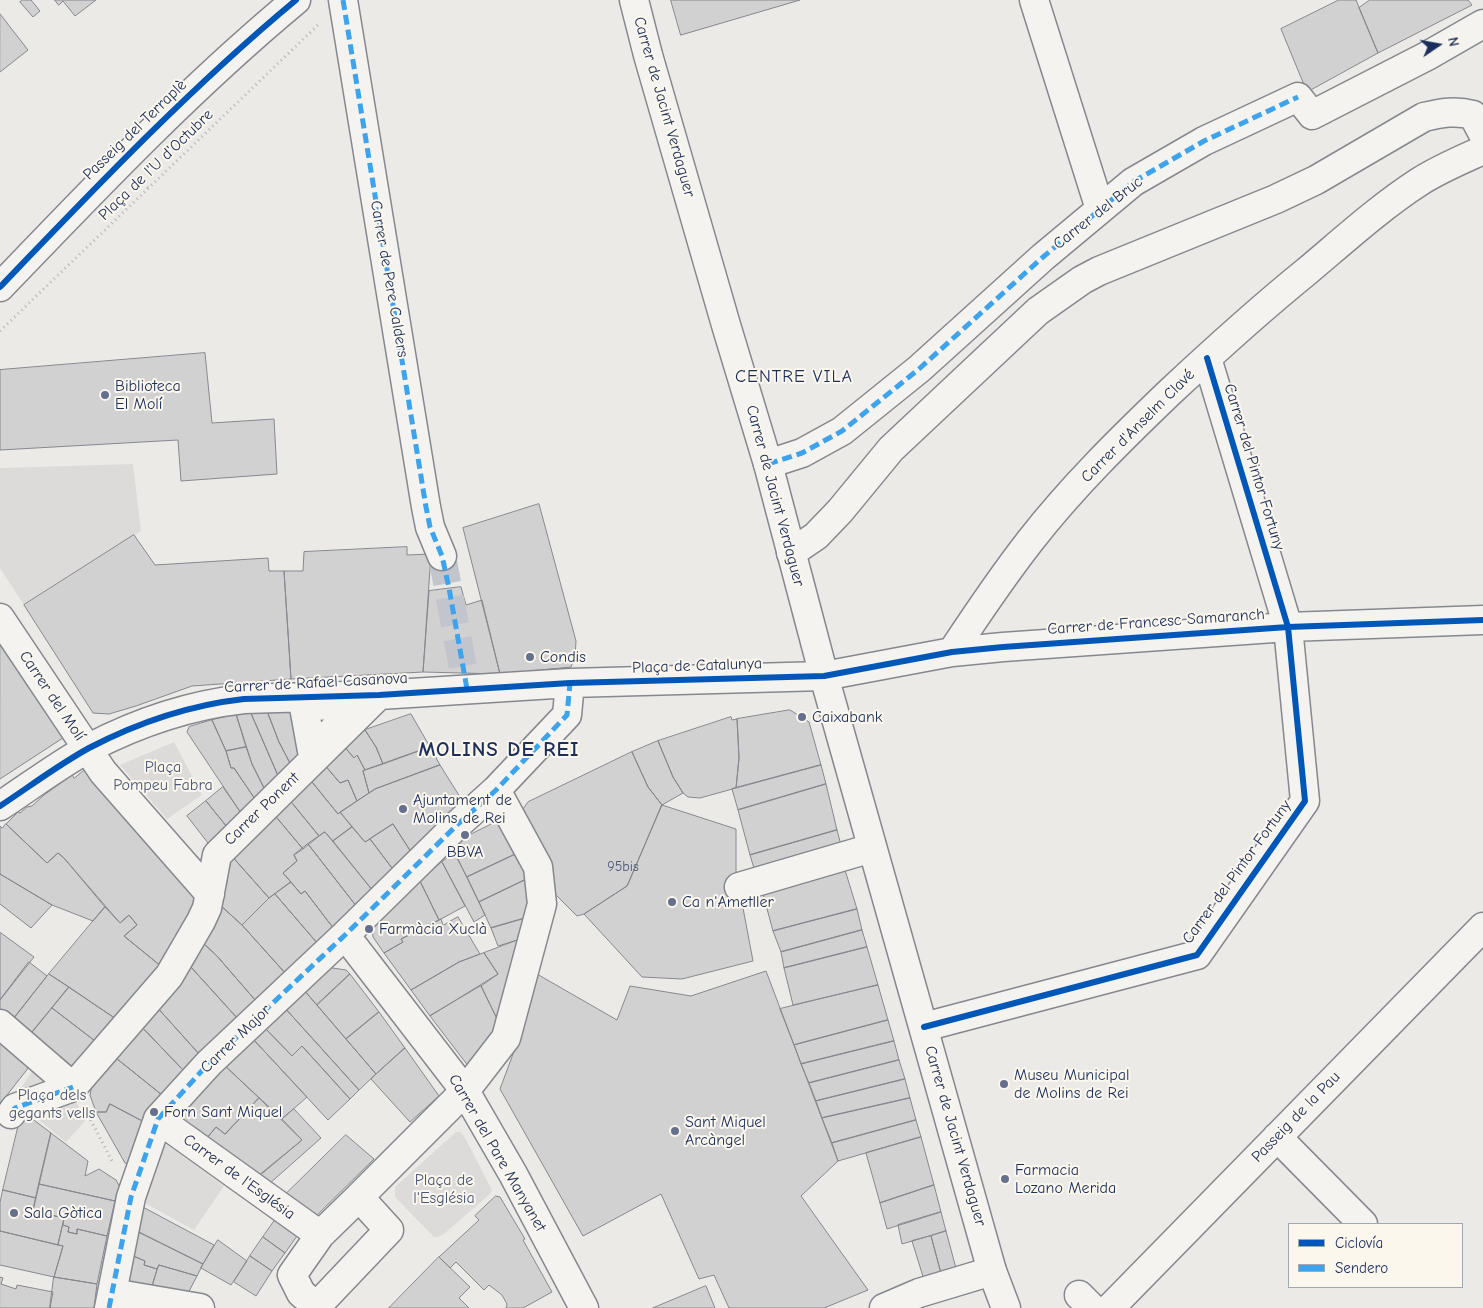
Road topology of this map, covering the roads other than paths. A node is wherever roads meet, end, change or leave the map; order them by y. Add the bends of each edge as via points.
1 (296, 0) edge
2 (343, 0) edge
3 (634, 0) edge
4 (1034, 0) edge
5 (1483, 24) edge
6 (1483, 134) edge
7 (1483, 150) edge
8 (1100, 209) junction
9 (0, 287) edge
10 (1207, 358) junction
11 (768, 464) junction
12 (840, 511) junction
13 (822, 545) dead end
14 (791, 553) junction
15 (442, 556) tunnel mouth
16 (0, 618) edge
17 (1483, 620) edge
18 (1288, 626) junction
19 (952, 652) junction
20 (824, 676) junction
21 (570, 684) junction
22 (379, 695) junction
23 (88, 749) junction
24 (496, 790) junction
25 (0, 806) edge
26 (872, 848) junction
27 (739, 887) dead end
28 (210, 894) junction
29 (1483, 927) edge
30 (345, 935) junction
31 (0, 1024) edge
32 (924, 1027) junction
33 (72, 1087) junction
34 (465, 1091) junction
35 (11, 1114) dead end
36 (158, 1119) junction
37 (1271, 1143) junction
38 (359, 1197) junction
39 (1337, 1223) edge
40 (1362, 1223) edge
41 (320, 1235) junction
42 (992, 1270) junction
43 (110, 1300) edge
44 (307, 1304) edge
45 (200, 1308) edge
46 (584, 1308) edge
47 (884, 1308) edge
48 (1006, 1308) edge
49 (1110, 1308) edge

1 - 9 street, Passeig del Terraplè via 234,53 122,160
2 - 15 street, Carrer de Pere Calders via 426,507
3 - 11 street, Carrer de Jacint Verdaguer via 720,307
4 - 8 street
5 - 8 street, Carrer del Bruc via 1312,115 1298,97 1204,141 1133,182
6 - 12 street via 1472,116 1460,112 1424,117 1316,180 1082,280 1038,311 891,449
7 - 10 street, Carrer d'Anselm Clavé via 1420,181 1394,200
8 - 11 street, Carrer del Bruc via 919,369 842,431 802,453
10 - 18 street, Carrer del Pintor Fortuny
10 - 19 street, Carrer d'Anselm Clavé via 1116,444 1073,490 1030,540
11 - 14 street, Carrer de Jacint Verdaguer
12 - 13 street via 840,528
12 - 14 street via 816,536
14 - 20 street, Carrer de Jacint Verdaguer
16 - 23 street, Carrer del Molí
17 - 18 street, Carrer de Francesc Samaranch
18 - 19 street, Carrer de Francesc Samaranch
18 - 32 street, Carrer del Pintor Fortuny via 1305,801 1197,955
19 - 20 street, Carrer de Francesc Samaranch
20 - 21 street, Plaça de Catalunya
20 - 26 street, Carrer de Jacint Verdaguer
21 - 22 street, Carrer de Rafael Casanova via 466,681
21 - 24 street via 567,715
22 - 23 street, Carrer de Rafael Casanova via 244,699 207,704 124,731
22 - 28 street, Carrer Ponent via 225,845 217,855
23 - 25 street, Carrer de Rafael Casanova
23 - 28 street via 103,772
24 - 30 street, Carrer Major
24 - 34 street via 538,867 542,904 506,1038
26 - 27 street
26 - 32 street, Carrer de Jacint Verdaguer
28 - 33 street, Carrer Ponent via 201,921 170,976
29 - 37 street, Passeig de la Pau
30 - 34 street, Carrer del Pare Manyanet
30 - 36 street, Carrer Major via 209,1063
31 - 33 street
32 - 42 street, Carrer de Jacint Verdaguer
33 - 35 street via 15,1108
34 - 38 street
34 - 46 street, Carrer del Pare Manyanet
36 - 41 street, Carrer de l'Església
36 - 43 street, Carrer Major via 131,1197
37 - 39 street
37 - 40 street
37 - 49 street, Passeig de la Pau
38 - 41 street
38 - 44 street via 389,1230
41 - 44 street via 292,1275
42 - 47 street via 919,1293
42 - 48 street, Carrer de Jacint Verdaguer
43 - 45 street

